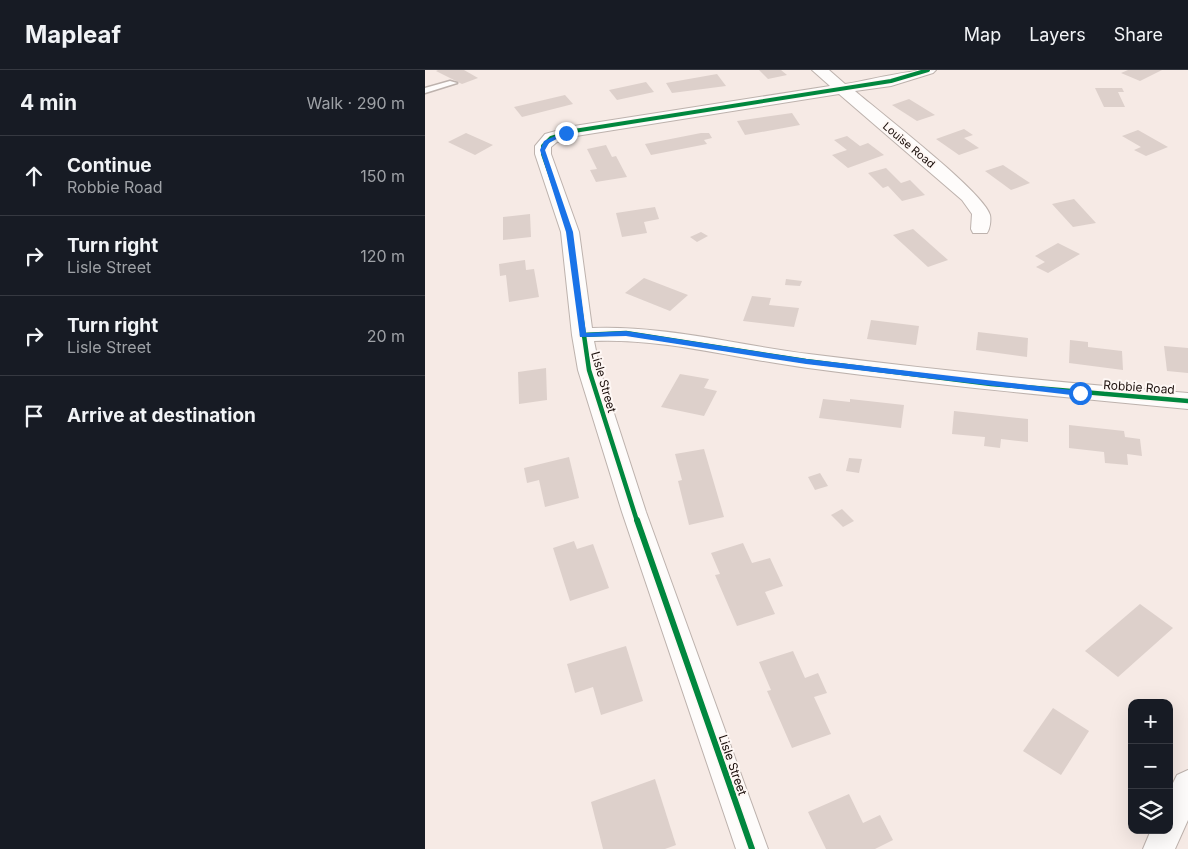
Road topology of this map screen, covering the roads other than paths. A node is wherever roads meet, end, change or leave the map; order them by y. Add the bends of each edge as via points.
1 (820, 70) edge
2 (928, 70) edge
3 (453, 83) dead end
4 (843, 89) junction
5 (425, 91) edge
6 (980, 229) dead end
7 (582, 335) junction
8 (1188, 401) edge
9 (1188, 785) edge
10 (1173, 817) edge
11 (1165, 834) edge
12 (752, 849) edge
13 (1159, 849) edge

1 - 4 street, Louise Road
2 - 4 street, Lisle Street via 891,81
3 - 5 lane
4 - 6 street, Louise Road via 969,196 981,214
4 - 7 street, Lisle Street via 574,131 547,142 543,146 543,154 570,232
7 - 8 street, Robbie Road via 626,334 991,384
7 - 12 street, Lisle Street via 589,370 626,489
9 - 10 street
11 - 13 street

